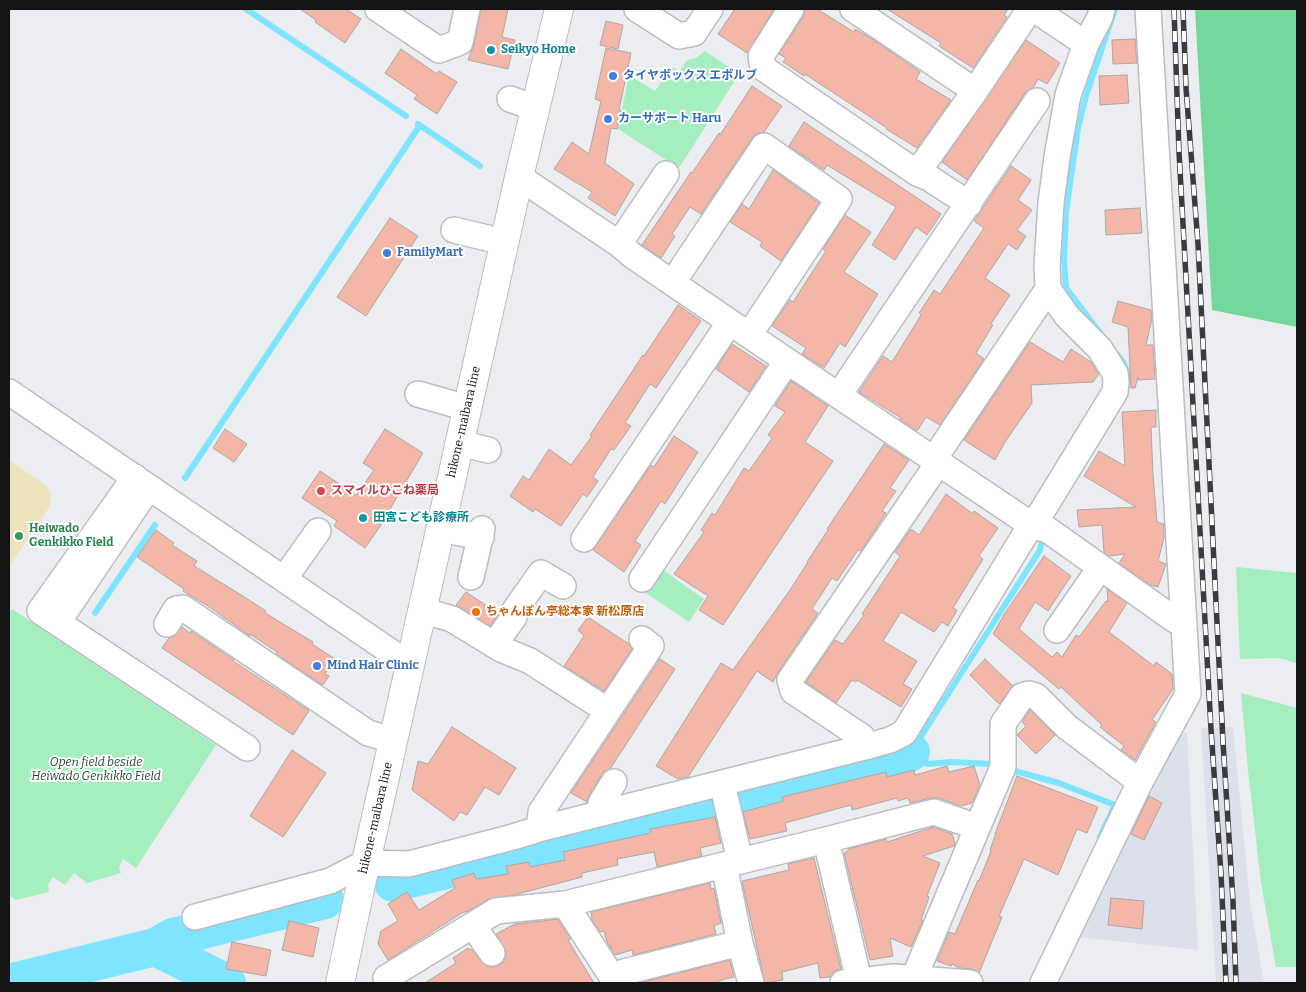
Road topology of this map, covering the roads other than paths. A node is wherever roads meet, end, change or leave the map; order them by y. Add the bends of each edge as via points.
1 (378, 9) edge
2 (468, 9) edge
3 (559, 9) edge
4 (637, 9) edge
5 (710, 9) edge
6 (791, 9) edge
7 (853, 9) edge
8 (1030, 9) edge
9 (1034, 9) edge
10 (1102, 9) edge
11 (1148, 9) edge
12 (1086, 44) junction
13 (975, 91) junction
14 (1037, 101) dead end
15 (918, 173) junction
16 (666, 174) dead end
17 (518, 177) junction
18 (969, 204) junction
19 (454, 230) dead end
20 (504, 242) junction
21 (619, 244) junction
22 (673, 282) junction
23 (1048, 289) junction
24 (740, 328) junction
25 (787, 361) junction
26 (9, 392) edge
27 (418, 394) dead end
28 (839, 395) junction
29 (467, 408) junction
30 (459, 443) junction
31 (488, 450) dead end
32 (936, 461) junction
33 (142, 482) junction
34 (1033, 526) junction
35 (440, 529) junction
36 (318, 531) dead end
37 (584, 539) dead end
38 (1100, 568) junction
39 (471, 577) dead end
40 (284, 579) junction
41 (642, 580) dead end
42 (563, 586) dead end
43 (422, 610) junction
44 (1183, 620) junction
45 (167, 624) dead end
46 (1057, 630) dead end
47 (647, 642) dead end
48 (494, 645) junction
49 (410, 665) junction
50 (608, 711) junction
51 (393, 740) junction
52 (865, 747) junction
53 (247, 748) dead end
54 (614, 782) dead end
55 (1140, 782) junction
56 (725, 794) junction
57 (602, 813) junction
58 (977, 827) junction
59 (538, 829) junction
60 (826, 840) junction
61 (365, 863) junction
62 (732, 863) junction
63 (565, 904) junction
64 (195, 917) dead end
65 (474, 926) junction
66 (740, 943) junction
67 (492, 953) dead end
68 (386, 978) dead end
69 (916, 979) junction
70 (614, 980) edge
71 (851, 982) edge
72 (340, 983) edge
73 (751, 983) edge
74 (970, 983) edge
75 (1043, 983) edge

1 - 2 street via 439,50 460,42
3 - 17 main road, hikone-maibara line via 523,103
4 - 5 street via 679,36 694,33
6 - 15 street via 761,56 763,68
7 - 13 street
8 - 13 street
9 - 12 street
10 - 12 street
11 - 44 street
12 - 23 street via 1068,95 1056,158
13 - 15 street
14 - 18 street
15 - 18 street
16 - 21 street
17 - 20 main road, hikone-maibara line
17 - 21 street
18 - 28 street
19 - 20 street
20 - 29 main road, hikone-maibara line
21 - 22 street
22 - 24 street
22 - 24 street via 764,146 840,199
23 - 32 street
23 - 34 street via 1067,316 1100,349 1116,382 1114,392
24 - 25 street
24 - 37 street
25 - 28 street
25 - 41 street
26 - 33 street
27 - 29 street
28 - 32 street via 868,423
29 - 30 main road, hikone-maibara line
30 - 31 street
30 - 35 main road, hikone-maibara line
32 - 34 street
32 - 52 street via 790,680 793,691 862,737
33 - 40 street
33 - 53 street via 49,616
34 - 38 street via 1048,530
34 - 52 street via 904,733
35 - 39 street via 481,533
35 - 43 main road, hikone-maibara line
36 - 40 street
38 - 44 street via 1175,620
38 - 46 street
40 - 49 street
42 - 48 street via 541,573
43 - 48 street via 452,619
43 - 49 main road, hikone-maibara line
44 - 55 street via 1180,656 1188,694
45 - 51 street via 176,609 183,608 368,733
47 - 50 street
48 - 50 street via 533,656
49 - 51 main road, hikone-maibara line
50 - 59 street via 541,812
51 - 61 main road, hikone-maibara line
52 - 56 street via 813,754 751,771
54 - 57 street via 601,803
55 - 58 street via 1067,727 1036,696 1022,696 1003,724 1000,753 1003,766
55 - 75 street via 1061,962
56 - 57 street
56 - 62 street
57 - 59 street
58 - 60 street via 934,812
58 - 69 street
59 - 61 street via 409,864
60 - 62 street
60 - 71 street
61 - 64 street via 330,881
61 - 72 main road, hikone-maibara line
62 - 63 street
62 - 66 street
63 - 65 street via 496,911
63 - 70 street
65 - 67 street
65 - 68 street
66 - 70 street via 624,972
66 - 73 street
69 - 71 street via 894,977
69 - 74 street

